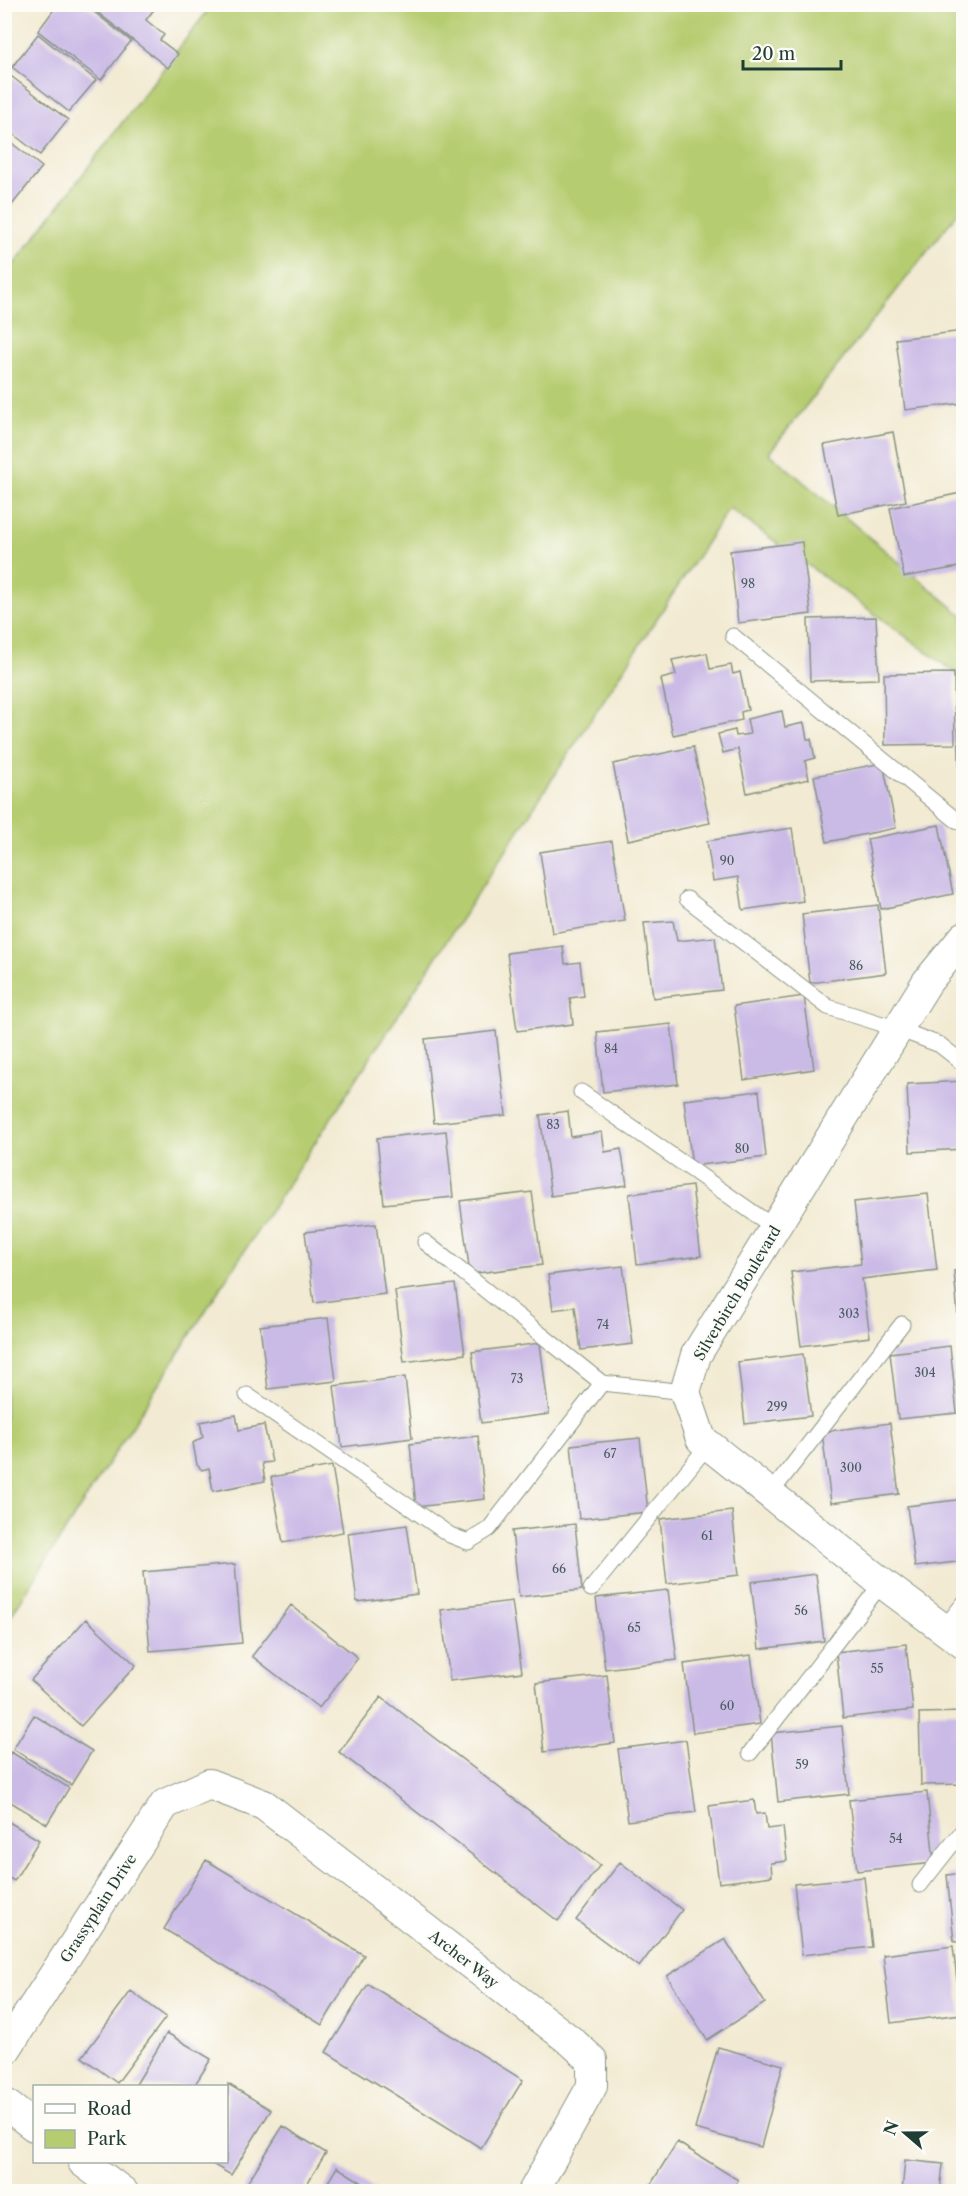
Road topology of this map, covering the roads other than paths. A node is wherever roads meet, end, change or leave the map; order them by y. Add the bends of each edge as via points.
1 (733, 636) dead end
2 (963, 823) edge
3 (687, 899) dead end
4 (963, 936) edge
5 (898, 1029) junction
6 (963, 1064) edge
7 (581, 1092) dead end
8 (775, 1228) junction
9 (425, 1242) dead end
10 (902, 1324) dead end
11 (602, 1383) junction
12 (685, 1392) junction
13 (247, 1395) dead end
14 (709, 1444) junction
15 (770, 1494) junction
16 (882, 1583) junction
17 (591, 1589) dead end
18 (963, 1603) edge
19 (954, 1636) edge
20 (750, 1753) dead end
21 (209, 1784) joint
22 (963, 1829) edge
23 (920, 1885) dead end
24 (4, 2052) edge
25 (4, 2103) edge
26 (33, 2125) edge
27 (84, 2163) edge
28 (123, 2192) edge
29 (532, 2192) edge

1 - 2 lane
3 - 5 lane via 828,1007
4 - 5 street, Silverbirch Boulevard via 927,982
5 - 6 lane via 940,1045
5 - 8 street, Silverbirch Boulevard
7 - 8 lane
8 - 12 street, Silverbirch Boulevard via 696,1356
9 - 11 lane
10 - 15 lane
11 - 12 lane
11 - 13 lane via 489,1529 468,1542 450,1535
12 - 14 street via 701,1439
14 - 15 street
14 - 17 lane
15 - 16 street
16 - 19 street
16 - 20 lane
18 - 19 lane
21 - 24 street, Grassyplain Drive via 165,1804
21 - 29 street, Archer Way via 264,1805 592,2060 592,2086
22 - 23 lane
25 - 26 street
27 - 28 street

